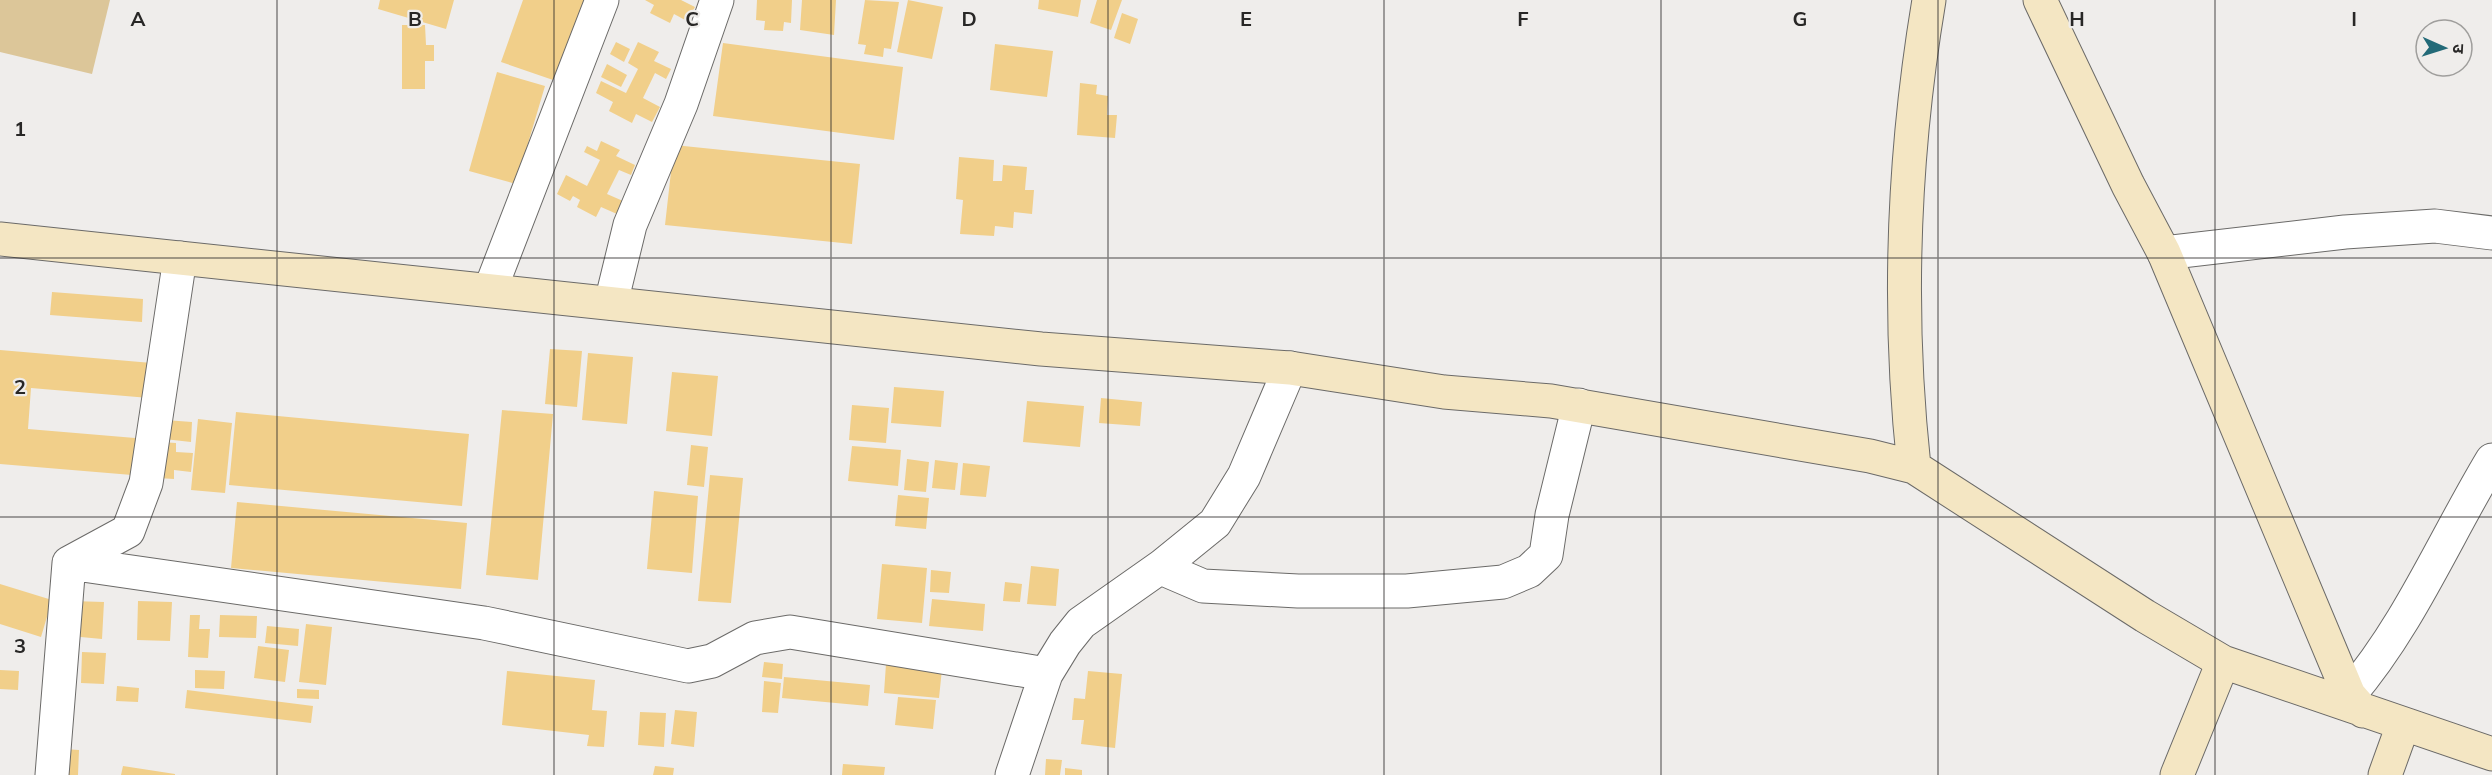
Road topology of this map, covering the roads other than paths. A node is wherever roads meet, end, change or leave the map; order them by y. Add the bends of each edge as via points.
1 (602, 0) edge
2 (717, 0) edge
3 (1929, 0) edge
4 (2040, 0) edge
5 (2492, 233) edge
6 (0, 239) edge
7 (2164, 253) junction
8 (180, 258) junction
9 (490, 290) junction
10 (610, 303) junction
11 (1290, 368) junction
12 (1579, 405) junction
13 (2492, 460) edge
14 (1914, 467) junction
15 (69, 563) junction
16 (1162, 566) junction
17 (2223, 662) junction
18 (1046, 674) junction
19 (2356, 703) junction
20 (2403, 725) junction
21 (2492, 754) edge
22 (52, 775) edge
23 (1012, 775) edge
24 (2177, 775) edge
25 (2385, 775) edge

1 - 9 street
2 - 10 street via 681,104 630,225
3 - 14 main road via 1908,159 1902,288 1905,388
4 - 7 main road
5 - 7 street via 2435,226
6 - 8 main road
7 - 19 main road
8 - 9 main road
8 - 15 street via 146,483 128,531
9 - 10 main road
10 - 11 main road via 1041,349
11 - 12 main road via 1444,392
11 - 16 street via 1244,476 1215,523
12 - 14 main road via 1772,437
12 - 16 street via 1546,555 1529,572 1503,582 1407,591 1299,591 1203,586
13 - 19 street
14 - 17 main road
15 - 18 street via 484,623 688,666 712,662 755,639 790,632
15 - 22 street
16 - 18 street via 1081,623
17 - 19 main road
17 - 24 main road
18 - 23 street
19 - 20 main road
20 - 21 main road
20 - 25 main road

